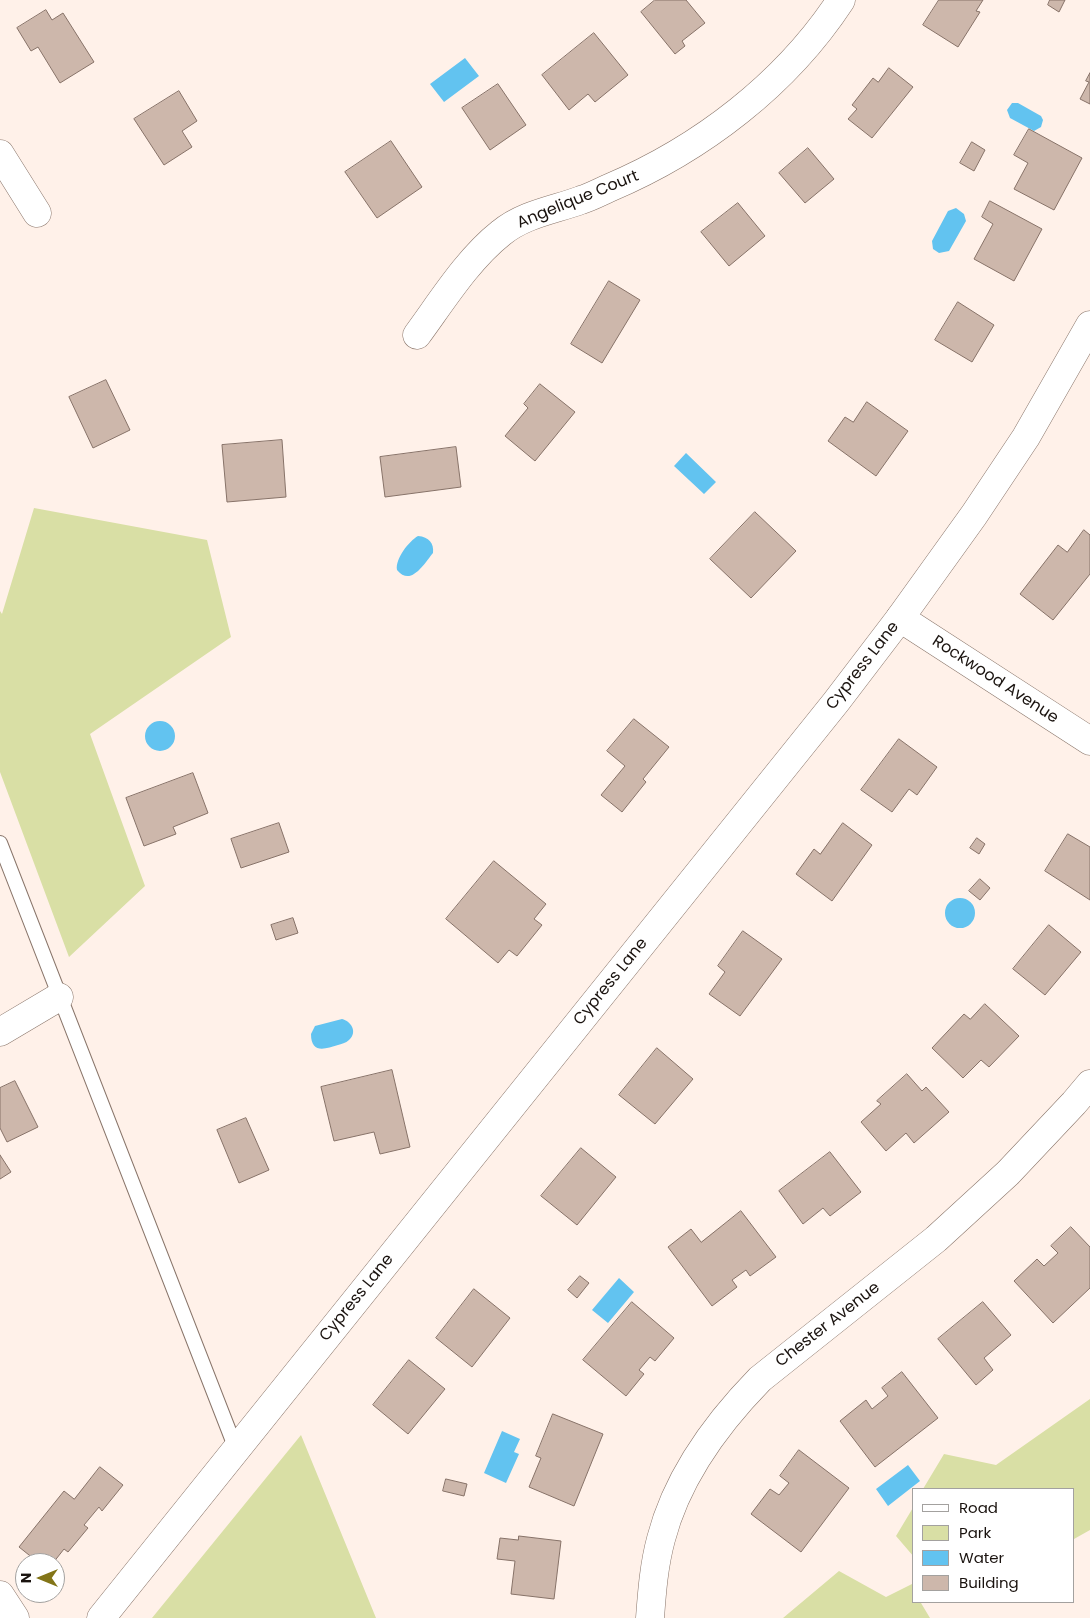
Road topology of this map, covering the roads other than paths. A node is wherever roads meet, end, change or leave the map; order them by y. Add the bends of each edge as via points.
1 (841, 0) edge
2 (0, 154) edge
3 (37, 213) dead end
4 (1090, 324) edge
5 (417, 334) dead end
6 (900, 618) junction
7 (1090, 741) edge
8 (0, 843) edge
9 (59, 997) junction
10 (0, 1032) edge
11 (1090, 1084) edge
12 (236, 1450) junction
13 (0, 1595) edge
14 (15, 1618) edge
15 (101, 1618) edge
16 (650, 1618) edge

1 - 5 street, Angelique Court via 798,56 750,102 698,141 641,175 581,200 534,214 502,231 480,252
2 - 3 street
4 - 6 street, Cypress Lane via 1026,437
6 - 7 street, Rockwood Avenue
6 - 12 street, Cypress Lane
8 - 9 lane
9 - 10 street
9 - 12 lane
11 - 16 street, Chester Avenue via 1008,1173 936,1239 760,1379 736,1403 707,1441 680,1488 661,1538
12 - 15 street, Cypress Lane
13 - 14 street

